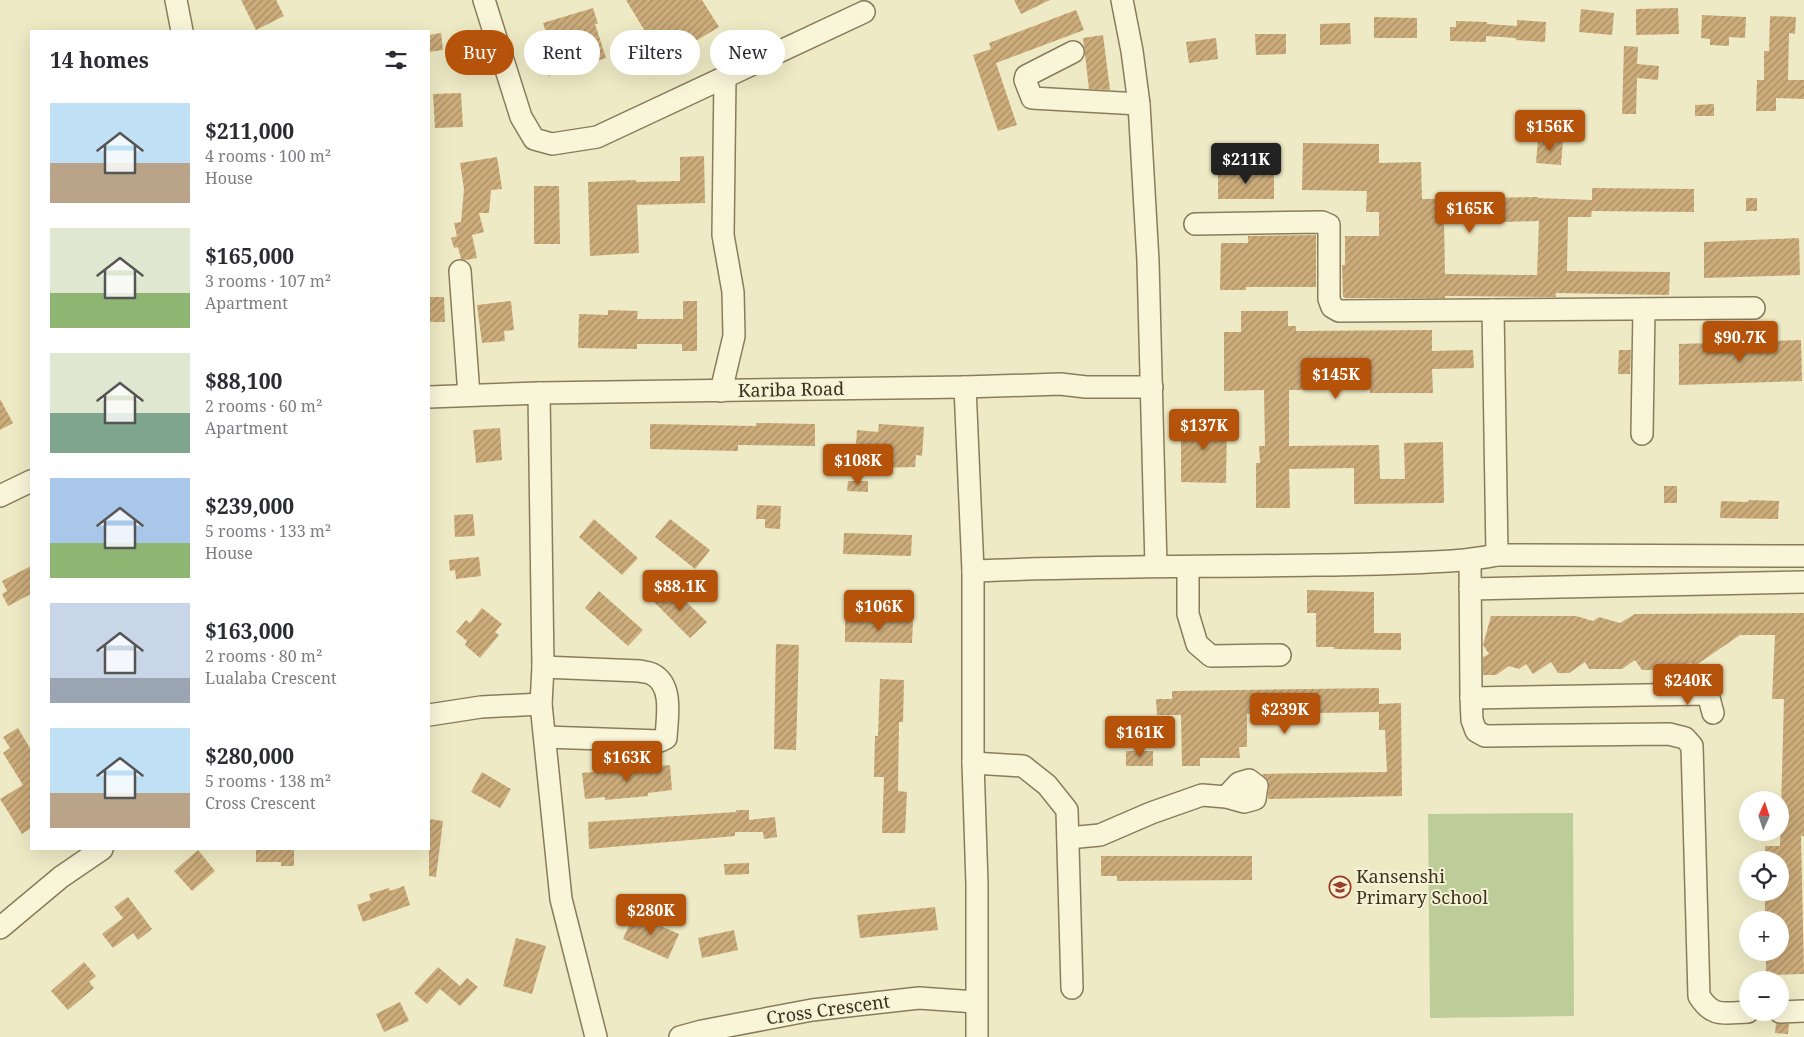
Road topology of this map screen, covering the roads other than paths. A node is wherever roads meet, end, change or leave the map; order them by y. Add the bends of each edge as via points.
1 (176, 0) edge
2 (484, 0) edge
3 (1122, 0) edge
4 (864, 12) dead end
5 (182, 30) edge
6 (1073, 52) dead end
7 (725, 76) junction
8 (1139, 104) junction
9 (1195, 224) dead end
10 (460, 271) dead end
11 (1754, 308) dead end
12 (1644, 309) junction
13 (1493, 310) junction
14 (964, 387) junction
15 (1152, 388) junction
16 (721, 390) junction
17 (539, 392) junction
18 (469, 395) junction
19 (430, 397) edge
20 (1642, 434) dead end
21 (30, 481) edge
22 (0, 496) edge
23 (1497, 555) junction
24 (1804, 556) edge
25 (1470, 560) junction
26 (1156, 566) junction
27 (1188, 568) junction
28 (973, 571) junction
29 (1804, 582) edge
30 (1470, 589) junction
31 (1280, 655) dead end
32 (543, 667) junction
33 (1471, 698) junction
34 (542, 704) junction
35 (1713, 713) dead end
36 (430, 715) edge
37 (545, 737) junction
38 (973, 763) junction
39 (1226, 797) dead end
40 (1068, 838) junction
41 (101, 850) edge
42 (0, 928) edge
43 (1072, 988) dead end
44 (976, 1002) junction
45 (1804, 1011) edge
46 (1739, 1012) edge
47 (1789, 1012) edge
48 (596, 1037) edge
49 (680, 1037) edge
50 (977, 1037) edge

1 - 5 street
2 - 7 street via 521,117 534,139 552,144 596,137
3 - 8 street
4 - 7 street
6 - 8 street via 1026,76 1032,98
7 - 16 street via 723,235 733,292 734,336
8 - 15 street
9 - 13 street via 1322,222 1329,225 1329,299 1332,307 1339,311
10 - 18 street
11 - 12 street
12 - 13 street
12 - 20 street
13 - 23 street
14 - 15 street, Kariba Road via 1060,384
14 - 16 street, Kariba Road
14 - 28 street
15 - 26 street
16 - 17 street, Kariba Road
17 - 18 street, Kariba Road
17 - 32 street
18 - 19 street, Kariba Road
21 - 22 street
23 - 24 street
23 - 25 street
25 - 27 street
25 - 30 street
26 - 27 street
26 - 28 street
27 - 31 street via 1188,614 1197,644 1211,656
28 - 38 street
29 - 30 street
30 - 33 street
32 - 34 street
32 - 37 street via 652,674 666,691 668,704 666,738 660,741
33 - 35 street via 1704,694 1709,698
33 - 46 street via 1476,731 1485,736 1669,734 1685,738 1692,746 1699,996 1707,1009
34 - 36 street via 481,707
34 - 37 street
37 - 48 street via 562,899
38 - 40 street via 1023,766 1047,785 1067,810
38 - 44 street
39 - 40 street via 1202,795 1100,835
40 - 43 street
41 - 42 street via 61,877
44 - 49 street, Cross Crescent via 919,998 812,1010
44 - 50 street
45 - 47 street

